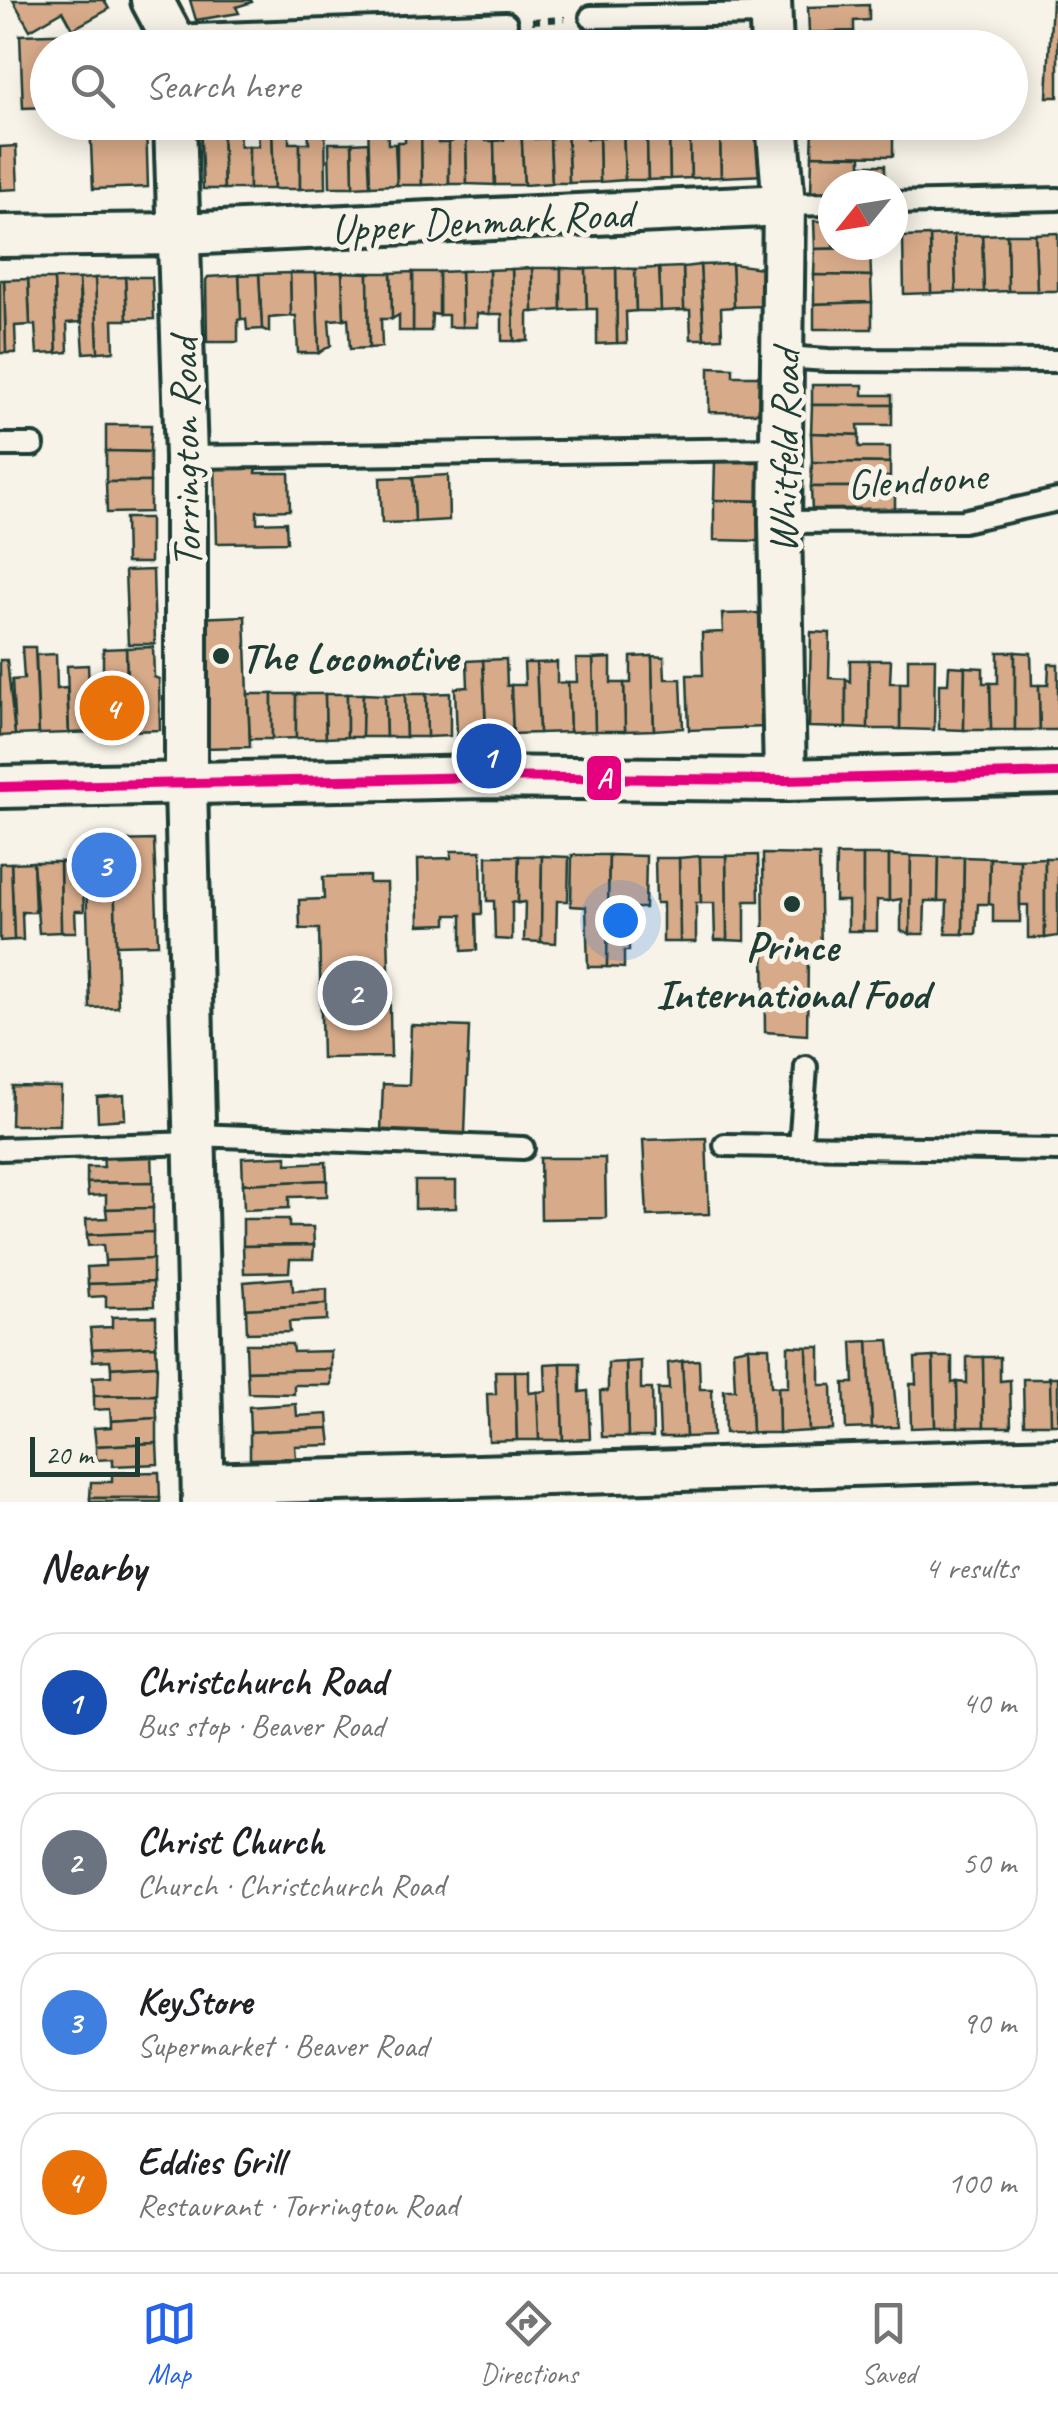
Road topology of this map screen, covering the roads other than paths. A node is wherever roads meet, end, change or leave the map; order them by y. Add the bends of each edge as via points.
1 (152, 0) edge
2 (591, 16) road end
3 (770, 20) edge
4 (506, 23) road end
5 (166, 30) edge
6 (383, 30) edge
7 (177, 140) edge
8 (779, 140) edge
9 (1058, 199) edge
10 (908, 203) edge
11 (818, 204) edge
12 (784, 205) junction
13 (181, 234) junction
14 (0, 236) edge
15 (784, 357) junction
16 (1058, 362) edge
17 (0, 445) edge
18 (32, 445) dead end
19 (783, 449) junction
20 (186, 457) junction
21 (1058, 500) edge
22 (780, 522) junction
23 (1058, 773) edge
24 (784, 780) junction
25 (186, 784) junction
26 (0, 787) edge
27 (806, 1067) dead end
28 (195, 1139) junction
29 (725, 1145) dead end
30 (800, 1146) junction
31 (524, 1148) dead end
32 (0, 1149) edge
33 (1058, 1150) edge
34 (1058, 1459) edge
35 (203, 1493) edge

1 - 5 street
2 - 3 lane
4 - 6 lane
7 - 13 street, Torrington Road
8 - 12 street, Whitfeld Road
9 - 10 lane
11 - 12 lane
12 - 13 street, Upper Denmark Road
12 - 15 street, Whitfeld Road
13 - 14 street, Upper Denmark Road
13 - 20 street, Torrington Road
15 - 16 lane
15 - 19 street, Whitfeld Road
17 - 18 lane
19 - 20 lane
19 - 22 street, Whitfeld Road
20 - 25 street, Torrington Road
21 - 22 lane, Glendoone via 963,521
22 - 24 street, Whitfeld Road
23 - 24 street
24 - 25 street via 484,777
25 - 26 street
25 - 28 street, Torrington Road
27 - 30 lane
28 - 31 lane
28 - 32 lane
28 - 35 street, Torrington Road
29 - 30 lane
30 - 33 lane
34 - 35 street

